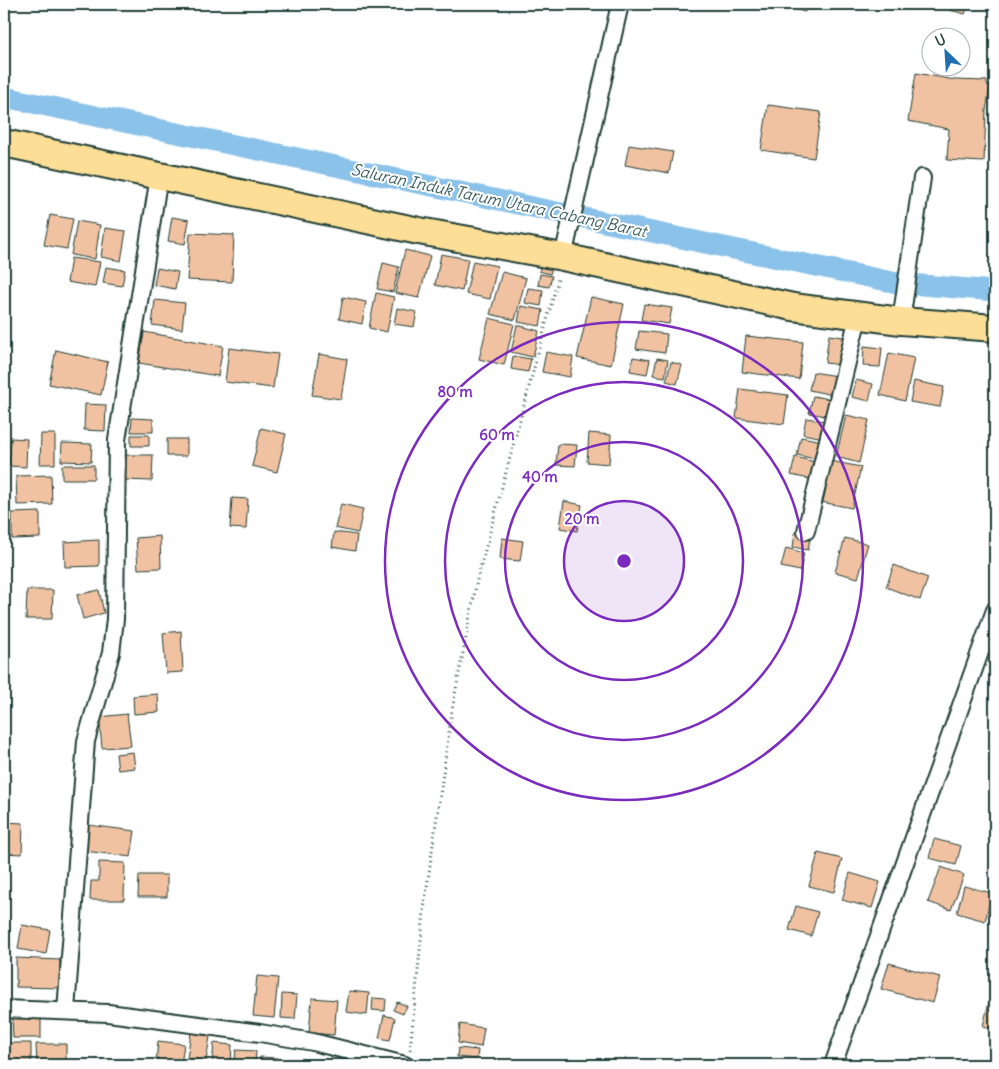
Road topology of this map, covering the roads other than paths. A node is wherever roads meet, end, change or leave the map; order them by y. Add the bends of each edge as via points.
1 (620, 4) edge
2 (4, 143) edge
3 (158, 176) junction
4 (922, 178) dead end
5 (565, 250) junction
6 (902, 312) junction
7 (858, 316) junction
8 (995, 328) edge
9 (806, 531) dead end
10 (995, 610) edge
11 (4, 1009) edge
12 (66, 1011) junction
13 (407, 1060) edge
14 (833, 1065) edge

1 - 5 street
2 - 3 main road
3 - 5 main road via 419,231
3 - 12 street via 117,440 115,619 111,653 86,741
4 - 6 street
5 - 7 main road via 793,307
6 - 7 main road
6 - 8 main road
7 - 9 street
10 - 14 street
11 - 12 street
12 - 13 street via 108,1013 260,1032

